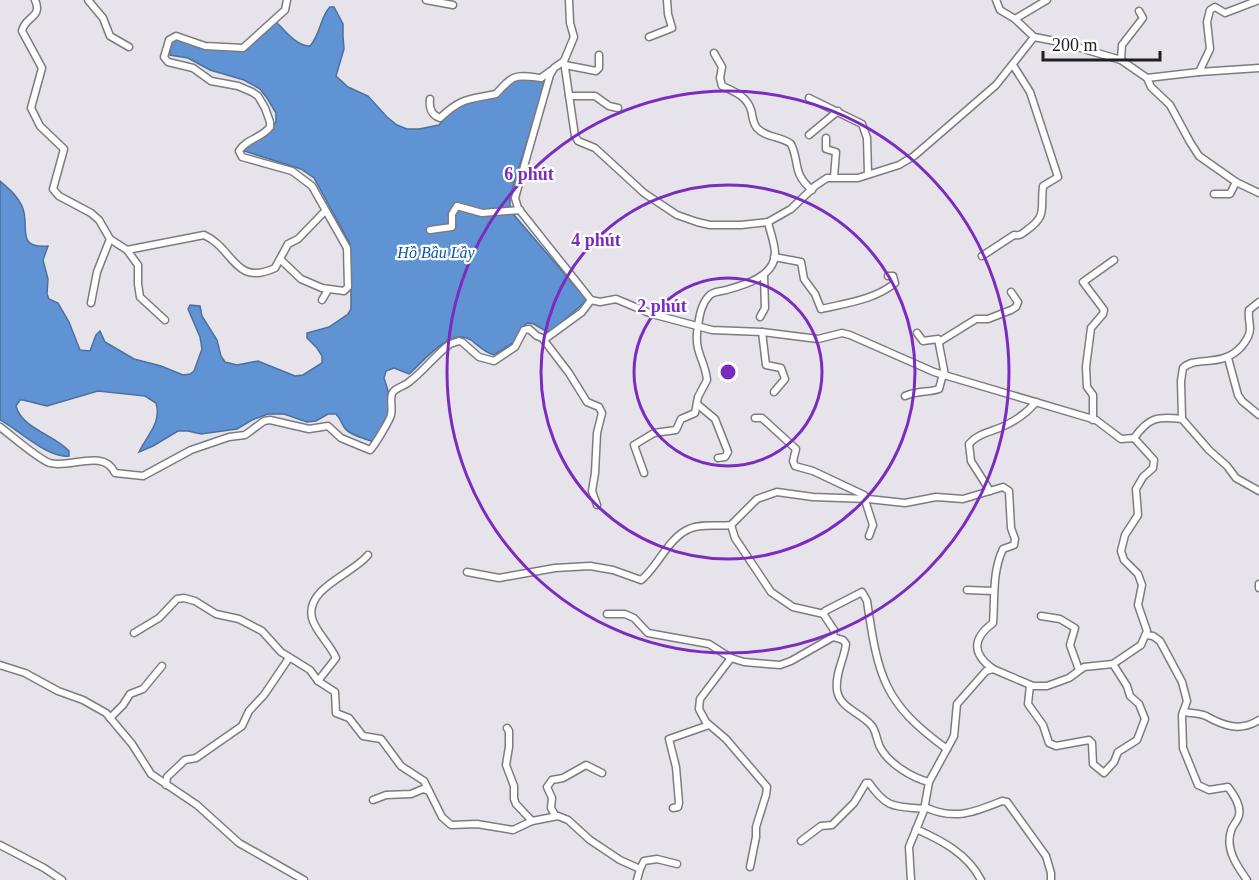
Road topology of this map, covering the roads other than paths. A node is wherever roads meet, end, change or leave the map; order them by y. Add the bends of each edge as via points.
1 (35, 0) edge
2 (88, 0) edge
3 (287, 0) edge
4 (426, 0) edge
5 (569, 0) edge
6 (667, 0) edge
7 (996, 0) edge
8 (1047, 0) edge
9 (1255, 2) edge
10 (1214, 4) edge
11 (453, 5) dead end
12 (1259, 10) edge
13 (1139, 11) dead end
14 (1015, 20) junction
15 (649, 37) dead end
16 (1034, 38) junction
17 (129, 47) dead end
18 (714, 53) dead end
19 (598, 56) dead end
20 (1121, 60) junction
21 (564, 63) junction
22 (1013, 64) junction
23 (1259, 68) edge
24 (553, 70) junction
25 (1199, 72) junction
26 (1148, 78) junction
27 (569, 96) junction
28 (809, 98) dead end
29 (430, 99) dead end
30 (618, 108) dead end
31 (838, 111) junction
32 (809, 135) dead end
33 (826, 138) dead end
34 (868, 174) junction
35 (834, 177) junction
36 (1236, 182) junction
37 (812, 189) junction
38 (1259, 193) edge
39 (1214, 194) dead end
40 (517, 210) junction
41 (325, 211) junction
42 (768, 222) junction
43 (430, 230) dead end
44 (110, 239) junction
45 (127, 250) junction
46 (982, 256) dead end
47 (774, 257) junction
48 (280, 259) junction
49 (1114, 260) dead end
50 (764, 274) junction
51 (888, 276) dead end
52 (327, 290) junction
53 (1011, 292) dead end
54 (322, 300) dead end
55 (591, 300) junction
56 (1259, 302) edge
57 (91, 303) dead end
58 (760, 317) dead end
59 (165, 320) dead end
60 (697, 327) junction
61 (762, 333) junction
62 (917, 333) dead end
63 (546, 339) junction
64 (939, 342) junction
65 (1228, 358) junction
66 (944, 375) junction
67 (774, 392) dead end
68 (905, 396) dead end
69 (1036, 402) junction
70 (697, 404) junction
71 (1259, 415) edge
72 (755, 418) dead end
73 (1182, 419) junction
74 (1093, 420) junction
75 (0, 427) edge
76 (1134, 438) junction
77 (718, 458) dead end
78 (644, 473) dead end
79 (990, 491) junction
80 (1259, 491) edge
81 (866, 499) junction
82 (597, 505) dead end
83 (731, 525) junction
84 (868, 536) dead end
85 (368, 555) dead end
86 (467, 572) dead end
87 (967, 590) dead end
88 (994, 591) junction
89 (824, 614) junction
90 (607, 615) dead end
91 (1041, 616) dead end
92 (134, 633) dead end
93 (1146, 635) junction
94 (833, 637) junction
95 (289, 658) junction
96 (731, 658) junction
97 (1113, 664) junction
98 (0, 665) edge
99 (162, 666) dead end
100 (993, 669) junction
101 (1079, 670) junction
102 (318, 681) junction
103 (1030, 685) junction
104 (1183, 712) junction
105 (110, 718) junction
106 (1259, 720) edge
107 (709, 725) junction
108 (507, 728) dead end
109 (947, 749) junction
110 (602, 773) dead end
111 (928, 782) junction
112 (166, 785) junction
113 (429, 790) junction
114 (374, 800) dead end
115 (674, 808) dead end
116 (925, 808) junction
117 (555, 815) junction
118 (532, 821) junction
119 (916, 829) junction
120 (801, 841) dead end
121 (0, 845) edge
122 (677, 864) dead end
123 (750, 867) dead end
124 (640, 869) junction
125 (62, 880) edge
126 (304, 880) edge
127 (637, 880) edge
128 (911, 880) edge
129 (981, 880) edge
130 (1051, 880) edge
131 (1247, 880) edge

1 - 44 street via 38,10 22,31 42,65 31,108 40,126 64,149 54,189 99,220
2 - 17 street via 102,15 110,36
3 - 41 street via 285,10 243,48 206,46 176,36 169,40 164,57 168,62 193,68 211,81 246,88 258,96 269,116 270,127 243,145 239,154 298,175 312,186
4 - 11 street
5 - 21 street via 574,34
6 - 15 street via 672,28
7 - 14 street via 1000,10
8 - 14 street
9 - 10 street via 1226,12
9 - 12 street
10 - 25 street via 1208,17 1210,49
13 - 20 street via 1143,18 1122,45
14 - 16 street
16 - 20 street
16 - 22 street
18 - 37 street via 722,67 722,86 749,104 754,125 760,131 791,144 797,168
19 - 21 street via 596,71
20 - 26 street
21 - 24 street
21 - 27 street
22 - 34 street via 991,90 914,156
22 - 46 street via 1030,92 1058,177 1043,186 1038,222
23 - 25 street
24 - 29 street via 540,78 515,77 496,94 464,100 440,118 432,111
24 - 40 street via 516,194
25 - 26 street
26 - 36 street via 1151,87 1170,105 1199,156
27 - 30 street via 595,96
27 - 42 street via 578,141 595,148 669,211 710,225
28 - 31 street
31 - 32 street
31 - 34 street via 864,127
33 - 35 street via 826,149 836,152
34 - 35 street via 858,178
35 - 37 street
36 - 38 street
36 - 39 street via 1230,194
37 - 42 street via 791,209
40 - 43 street via 482,213 457,206 452,226
40 - 55 street
41 - 48 street via 288,244
41 - 52 street via 348,251 347,290
42 - 47 street
44 - 45 street
44 - 57 street
45 - 48 street via 204,235 251,274 273,269
45 - 59 street via 138,265 140,297
47 - 50 street
47 - 51 street via 801,262 804,279 821,309 881,292 895,283 893,276
48 - 52 street via 296,277
49 - 74 street via 1083,282 1104,310 1091,328 1086,367 1087,387 1093,394
50 - 58 street via 765,308
50 - 60 street via 711,294
52 - 54 street
53 - 64 street via 1018,302 1016,307 988,319 976,319
55 - 60 street via 616,299
55 - 63 street via 586,309
56 - 65 street via 1249,310 1250,330 1245,343
60 - 61 street
60 - 70 street via 696,344 708,378
61 - 66 street via 818,339 850,334
61 - 67 street via 766,365 781,368 785,379
62 - 64 street via 922,341 936,338
63 - 75 street via 527,329 520,334 515,347 495,361 472,352 462,342 450,344 409,383 394,391 389,421 370,450 341,438 328,426 309,429 270,420 245,435 191,450 138,477 115,473 111,466 99,461 51,464
63 - 82 street via 587,402 599,407 602,413 592,491
64 - 66 street
65 - 71 street via 1238,395
65 - 73 street via 1190,363 1183,368
66 - 68 street via 939,389
66 - 69 street
69 - 74 street
69 - 79 street via 1022,416 969,444 972,464
70 - 77 street via 717,423 728,452
70 - 78 street via 694,413 681,419 674,431 654,433 634,446
72 - 81 street via 762,418 796,449 795,466 813,471
73 - 76 street via 1150,420
73 - 80 street via 1236,478
74 - 76 street via 1119,439
76 - 93 street via 1154,463 1136,489 1138,519 1125,535 1122,554 1142,585 1138,605
79 - 81 street via 963,499 936,497 905,503
79 - 88 street via 1000,486 1009,491 1011,528 1016,541 1002,550
81 - 83 street via 777,492 757,500
81 - 84 street via 873,525
83 - 86 street via 686,531 643,579 590,566 499,578
83 - 89 street via 735,538 771,592 793,607
85 - 102 street via 361,564 321,590 315,600 312,618 336,658
87 - 88 street
88 - 100 street via 993,623 983,631 978,645 982,660
89 - 94 street via 834,628
89 - 109 street via 864,593 878,666 888,688 902,711
90 - 96 street via 626,614 648,633 709,644
91 - 101 street via 1060,618 1075,628 1070,645
92 - 95 street via 159,618 177,599 184,598 262,631
93 - 97 street via 1135,651
93 - 104 street via 1160,641 1180,677 1187,701
94 - 96 street via 780,665
94 - 111 street via 846,644 839,666 840,698 871,724 887,757
95 - 102 street via 310,670
95 - 112 street via 242,726 196,758 185,760 166,777
96 - 107 street via 700,699 699,709
97 - 101 street via 1089,665
97 - 103 street via 1145,719 1137,740 1118,752 1104,772 1093,764 1089,740 1056,746 1049,743 1043,725 1028,704
98 - 105 street via 83,700
99 - 105 street
100 - 103 street
100 - 109 street via 986,671 957,704 955,732
101 - 103 street via 1054,685
102 - 113 street via 335,692 336,713 349,718 363,735 381,739 398,763 424,781
104 - 106 street via 1236,728
104 - 131 street via 1183,750 1198,785 1209,790 1228,787 1239,806 1230,840 1234,861
105 - 112 street via 149,771
107 - 115 street via 669,740 679,803
107 - 123 street via 767,787
108 - 118 street via 506,767 514,786 513,796
109 - 111 street
110 - 117 street via 586,765 552,780 547,787
111 - 116 street
112 - 126 street via 197,805 239,843
113 - 114 street
113 - 118 street via 442,817 451,825 513,830
116 - 119 street
116 - 120 street via 887,804 866,783 854,803 832,825 821,826
116 - 130 street via 941,814 962,814 1007,801 1046,856
117 - 118 street
117 - 124 street via 565,818 620,860
119 - 128 street via 909,851
119 - 129 street via 955,850
121 - 125 street
122 - 124 street via 652,859 644,861
124 - 127 street

